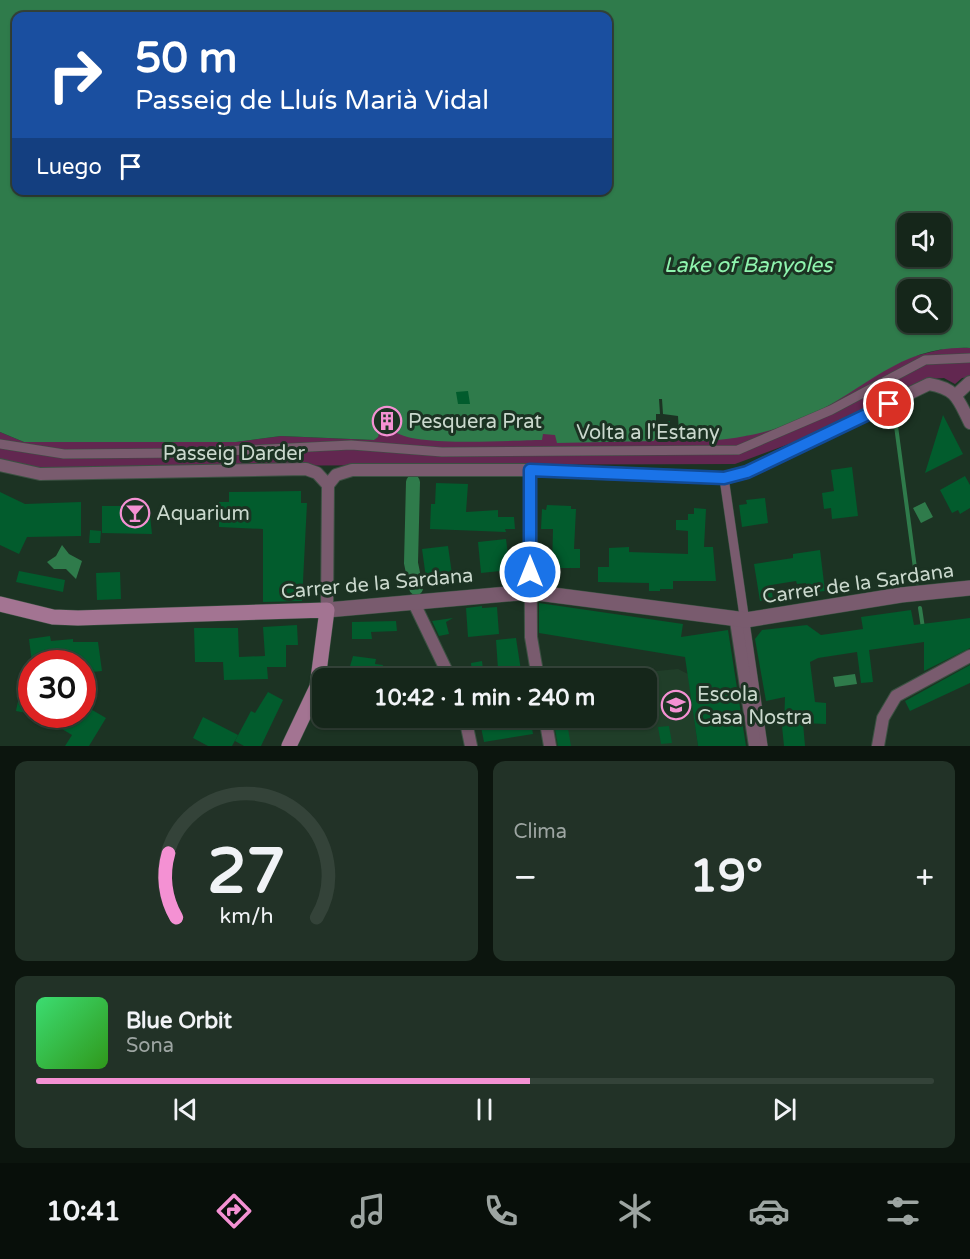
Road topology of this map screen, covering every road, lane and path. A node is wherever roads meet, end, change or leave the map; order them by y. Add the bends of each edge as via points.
1 (970, 358) edge
2 (970, 382) edge
3 (956, 395) junction
4 (970, 423) edge
5 (0, 444) edge
6 (305, 446) joint
7 (0, 465) edge
8 (530, 470) junction
9 (724, 478) junction
10 (328, 485) junction
11 (970, 588) edge
12 (531, 592) junction
13 (412, 602) junction
14 (0, 604) edge
15 (327, 610) junction
16 (741, 620) junction
17 (970, 656) edge
18 (445, 668) edge
19 (536, 668) edge
20 (467, 728) edge
21 (547, 728) edge
22 (289, 746) edge
23 (471, 746) edge
24 (550, 746) edge
25 (755, 746) edge
26 (763, 746) edge
27 (878, 746) edge

1 - 6 street, Volta a l'Estany via 925,360 831,410 738,450 442,452 351,445
2 - 3 street
3 - 4 street
3 - 9 street via 946,387 929,384 747,472
5 - 6 street, Passeig Darder via 64,454
7 - 10 street, Passeig Darder via 40,474 306,469 317,473
8 - 9 street
8 - 10 street via 352,470 336,475
8 - 12 street
9 - 16 street
10 - 15 street
11 - 16 street, Carrer de la Sardana
12 - 13 street, Carrer de la Sardana
12 - 16 street, Carrer de la Sardana
12 - 19 street via 531,637
13 - 15 street, Carrer de la Sardana
13 - 18 street
14 - 15 main road, Carrer de la Sardana via 53,617 78,618
15 - 22 main road via 317,687
16 - 25 street
16 - 26 street
17 - 27 street via 896,696 887,708
20 - 23 street
21 - 24 street

